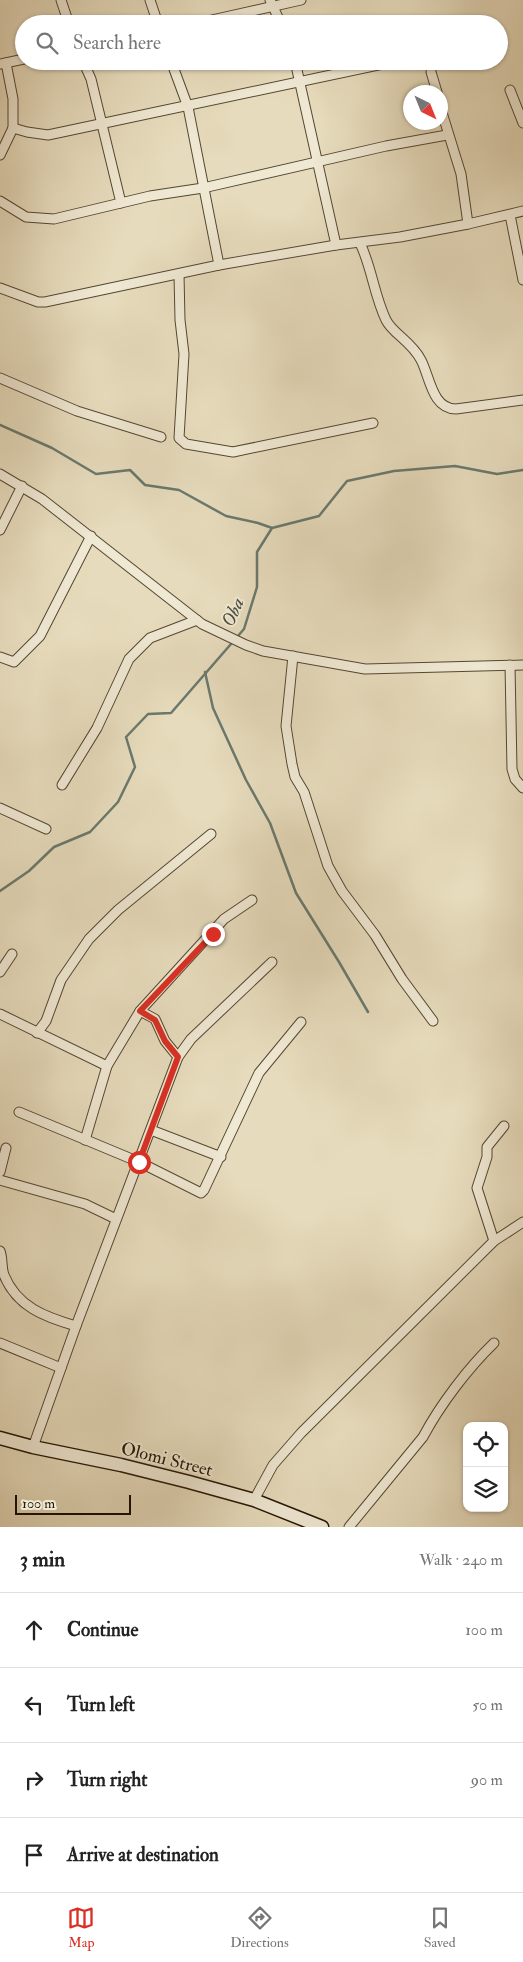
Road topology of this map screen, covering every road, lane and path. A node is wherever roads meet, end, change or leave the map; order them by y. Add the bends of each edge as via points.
1 (61, 0) edge
2 (150, 0) edge
3 (301, 0) edge
4 (272, 4) edge
5 (66, 15) edge
6 (155, 15) edge
7 (229, 15) edge
8 (3, 63) edge
9 (87, 70) edge
10 (174, 70) edge
11 (297, 70) edge
12 (357, 70) edge
13 (431, 72) dead end
14 (300, 83) junction
15 (435, 85) edge
16 (510, 90) dead end
17 (188, 107) junction
18 (521, 111) edge
19 (523, 123) edge
20 (101, 125) junction
21 (13, 128) junction
22 (446, 130) edge
23 (447, 135) junction
24 (0, 155) edge
25 (318, 162) junction
26 (203, 188) junction
27 (0, 201) edge
28 (121, 203) junction
29 (523, 211) edge
30 (510, 215) junction
31 (468, 224) junction
32 (360, 243) junction
33 (336, 245) junction
34 (520, 252) edge
35 (219, 265) junction
36 (180, 274) junction
37 (523, 280) edge
38 (0, 288) edge
39 (0, 378) edge
40 (523, 400) edge
41 (374, 423) dead end
42 (161, 437) dead end
43 (0, 474) edge
44 (22, 486) junction
45 (0, 530) edge
46 (91, 536) junction
47 (197, 620) junction
48 (293, 656) junction
49 (0, 657) edge
50 (510, 665) junction
51 (523, 665) edge
52 (62, 785) dead end
53 (523, 788) edge
54 (0, 808) edge
55 (46, 829) dead end
56 (211, 834) dead end
57 (252, 900) dead end
58 (12, 954) dead end
59 (272, 962) dead end
60 (0, 972) edge
61 (140, 1011) junction
62 (0, 1014) edge
63 (433, 1021) dead end
64 (301, 1022) dead end
65 (37, 1033) junction
66 (178, 1057) junction
67 (107, 1066) junction
68 (19, 1112) dead end
69 (504, 1126) dead end
70 (151, 1130) junction
71 (85, 1140) junction
72 (6, 1148) dead end
73 (221, 1157) junction
74 (139, 1162) junction
75 (0, 1172) edge
76 (0, 1180) edge
77 (116, 1219) junction
78 (523, 1222) edge
79 (494, 1241) junction
80 (0, 1252) edge
81 (76, 1326) junction
82 (0, 1343) edge
83 (494, 1343) dead end
84 (61, 1368) junction
85 (0, 1438) edge
86 (33, 1447) junction
87 (254, 1500) junction
88 (322, 1527) edge
89 (349, 1527) edge

1 - 5 street
2 - 6 street
3 - 4 street
4 - 7 street
8 - 21 street via 13,99
9 - 20 street
10 - 17 street
11 - 14 street
12 - 14 street
13 - 15 street
14 - 17 street
14 - 25 street
16 - 18 street
17 - 20 street
17 - 26 street
18 - 19 street
20 - 21 street via 48,135
20 - 28 street
21 - 24 street
22 - 23 street
23 - 25 street
23 - 31 street via 461,174
25 - 26 street
25 - 33 street
26 - 28 street
26 - 35 street
27 - 28 street via 26,217 38,219 78,215
29 - 30 street
30 - 31 street
30 - 34 street
31 - 32 street
32 - 33 street
32 - 40 street via 386,321 416,351 440,404 456,409
33 - 35 street
34 - 37 street
35 - 36 street
36 - 38 street via 45,302
36 - 41 street via 184,354 179,438 186,444 233,452
39 - 42 street via 77,411
43 - 44 street
44 - 45 street
44 - 46 street
46 - 47 street
46 - 49 street via 40,636 14,662
47 - 48 street via 246,645
47 - 52 street via 150,638 130,659 97,728
48 - 50 street via 365,669
48 - 63 street via 286,726 292,764 328,866
50 - 51 street
50 - 53 street via 512,769
54 - 55 street
56 - 65 street via 118,910 88,939 61,980 46,1021
57 - 61 street via 224,920
58 - 60 street
59 - 66 street via 191,1039
61 - 66 street via 155,1020 165,1041
61 - 67 street
62 - 65 street
64 - 73 street via 259,1073
65 - 67 street
66 - 70 street
67 - 71 street
68 - 71 street
69 - 79 street via 488,1147 477,1188
70 - 73 street
70 - 74 street
71 - 74 street
72 - 75 street
73 - 74 street via 201,1193
74 - 77 street
76 - 77 street via 85,1204
77 - 81 street
78 - 79 street
79 - 87 street via 301,1433 273,1465
80 - 81 street via 4,1273 22,1300 40,1315
81 - 84 street
82 - 84 street
83 - 89 street via 478,1358 423,1438
84 - 86 street
85 - 86 main road, Olomi Street
86 - 87 main road, Olomi Street via 122,1465
87 - 88 main road, Olomi Street

